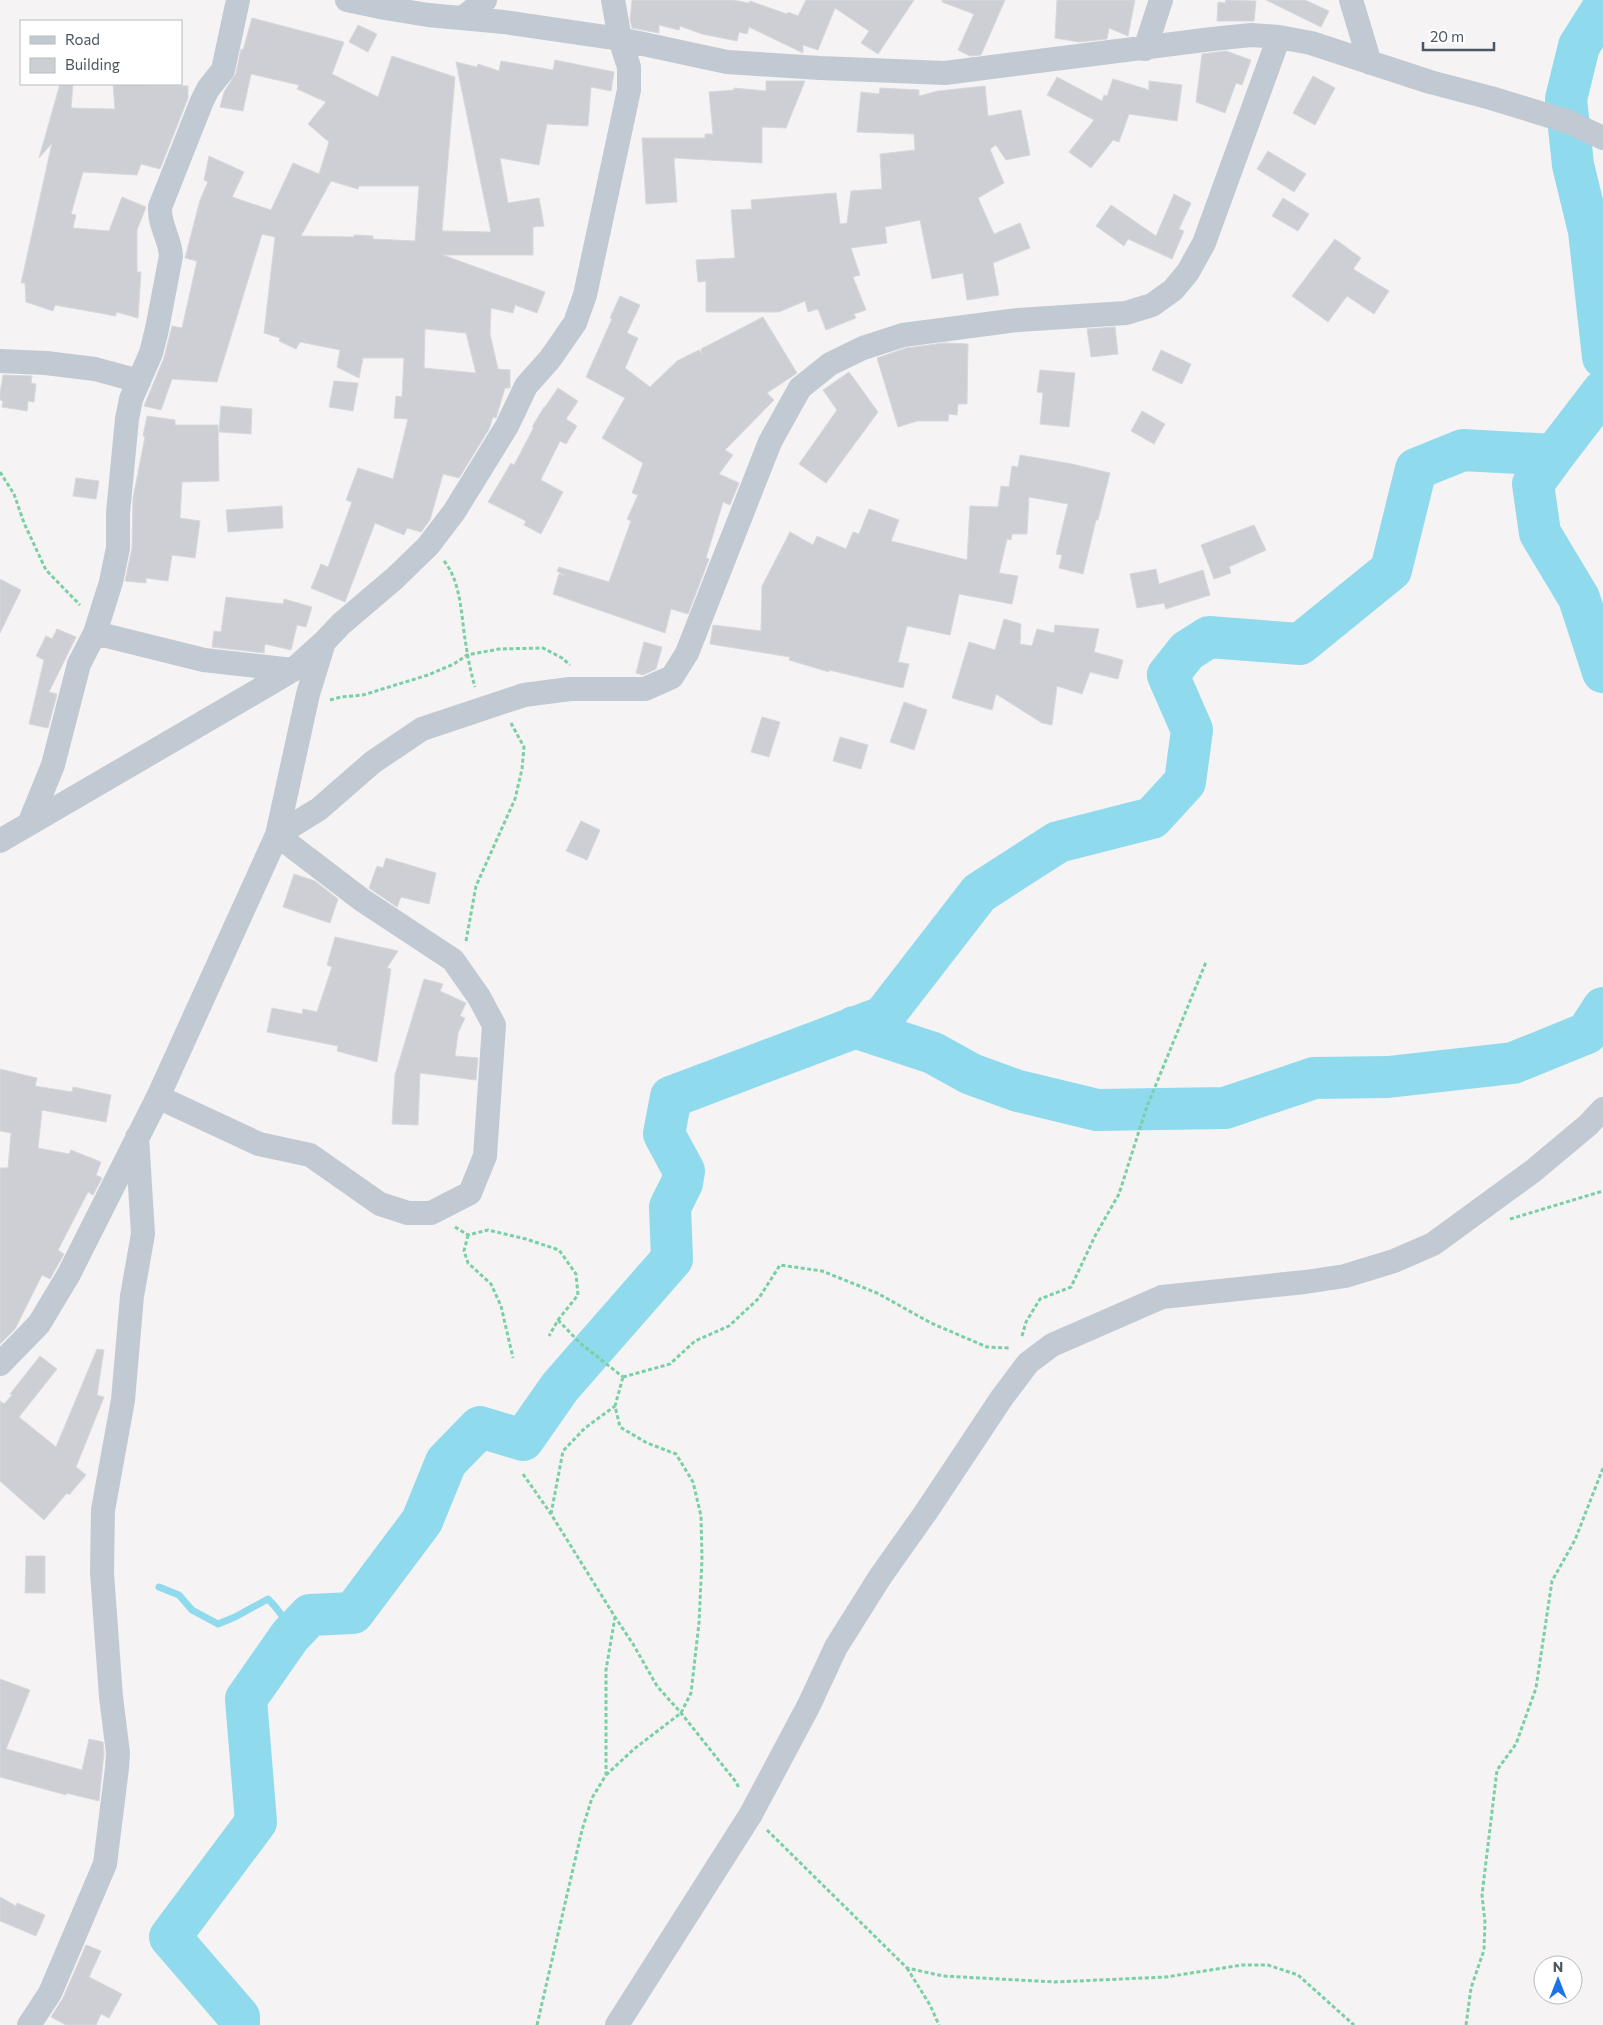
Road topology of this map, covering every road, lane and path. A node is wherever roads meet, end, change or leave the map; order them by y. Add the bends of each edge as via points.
1 (238, 0) edge
2 (347, 0) edge
3 (485, 0) edge
4 (613, 0) edge
5 (1161, 0) edge
6 (1351, 0) edge
7 (464, 17) junction
8 (1279, 37) junction
9 (620, 39) junction
10 (1144, 49) junction
11 (1370, 63) junction
12 (1603, 138) edge
13 (0, 361) edge
14 (139, 381) junction
15 (0, 472) edge
16 (430, 543) junction
17 (97, 625) junction
18 (324, 642) junction
19 (468, 655) junction
20 (293, 670) junction
21 (598, 689) junction
22 (489, 707) junction
23 (303, 715) junction
24 (29, 824) junction
25 (277, 835) junction
26 (0, 841) edge
27 (1206, 962) dead end
28 (460, 970) junction
29 (158, 1097) junction
30 (1603, 1109) edge
31 (137, 1137) junction
32 (1603, 1192) edge
33 (432, 1213) junction
34 (1505, 1220) dead end
35 (468, 1235) junction
36 (558, 1320) junction
37 (550, 1336) dead end
38 (1024, 1356) junction
39 (513, 1358) dead end
40 (0, 1364) edge
41 (623, 1377) junction
42 (615, 1406) junction
43 (1603, 1468) edge
44 (523, 1474) dead end
45 (551, 1514) junction
46 (615, 1617) junction
47 (681, 1713) junction
48 (606, 1776) junction
49 (751, 1814) junction
50 (907, 1968) junction
51 (29, 2025) edge
52 (537, 2025) edge
53 (616, 2025) edge
54 (939, 2025) edge
55 (1354, 2025) edge
56 (1466, 2025) edge

1 - 14 street via 223,70 202,101 160,207 160,219 171,256 151,353
2 - 7 street via 428,15
3 - 7 street
4 - 9 street
5 - 10 street
6 - 11 street
7 - 9 street
8 - 10 street via 1251,35
8 - 11 street via 1311,42
8 - 21 street via 1204,243 1188,272 1173,290 1152,305 1126,314 1018,320 903,335 863,348 830,364 800,388 770,442 687,652 672,678 645,689
9 - 10 street via 727,62 944,73
9 - 16 street via 629,67 629,90 587,286 575,323 526,386 507,426 459,504
11 - 12 street via 1569,122
13 - 14 street via 95,369
14 - 17 street via 131,399 126,429 118,548
15 - 17 path via 14,494 46,570
16 - 18 street
16 - 19 path via 449,567 458,595
17 - 20 street via 204,660
17 - 24 street via 79,664 54,765
18 - 20 street
18 - 23 street
19 - 21 path via 499,649 543,648 562,658
19 - 22 path via 478,698
19 - 23 path via 428,675 363,694 340,697
20 - 24 street
21 - 22 street via 524,695
22 - 25 street via 422,729 373,762 319,809
22 - 28 path via 510,722 524,747 522,769 515,799 476,886
23 - 25 street
24 - 26 street
25 - 28 street via 362,900 453,960
25 - 29 street
27 - 38 path via 1146,1109 1119,1194 1071,1287 1040,1299 1026,1322
28 - 33 street via 494,1025 485,1156 470,1193
29 - 31 street
29 - 33 street via 258,1144 310,1155 380,1204 408,1213
30 - 38 street via 1533,1171 1433,1244 1394,1261 1345,1276 1162,1297
31 - 40 street via 39,1324
31 - 51 street via 143,1234 132,1296 123,1400 103,1510 102,1574 117,1768 104,1864 50,1992
32 - 34 path
33 - 35 path
35 - 36 path via 488,1230 559,1250 576,1274 578,1295
35 - 39 path via 464,1251 468,1263 491,1284 501,1306
36 - 37 path
36 - 41 path
38 - 41 path via 987,1347 931,1323 877,1293 822,1271 780,1265 759,1298 729,1326 695,1340 670,1364
38 - 49 street via 1001,1399 836,1647
41 - 42 path
42 - 45 path via 585,1428 563,1452
42 - 47 path via 620,1427 647,1443 676,1454 693,1482 701,1516 699,1623 691,1694
43 - 56 path via 1575,1540 1552,1581 1536,1688 1516,1744 1497,1770 1482,1895 1484,1950 1471,1988
44 - 45 path
45 - 46 path
46 - 47 path via 657,1686
46 - 48 path via 606,1670
47 - 48 path via 634,1748
47 - 49 path via 736,1782
48 - 52 path via 592,1798 582,1830
49 - 50 path
49 - 53 street
50 - 54 path
50 - 55 path via 943,1976 1055,1982 1166,1977 1242,1965 1268,1965 1298,1975

